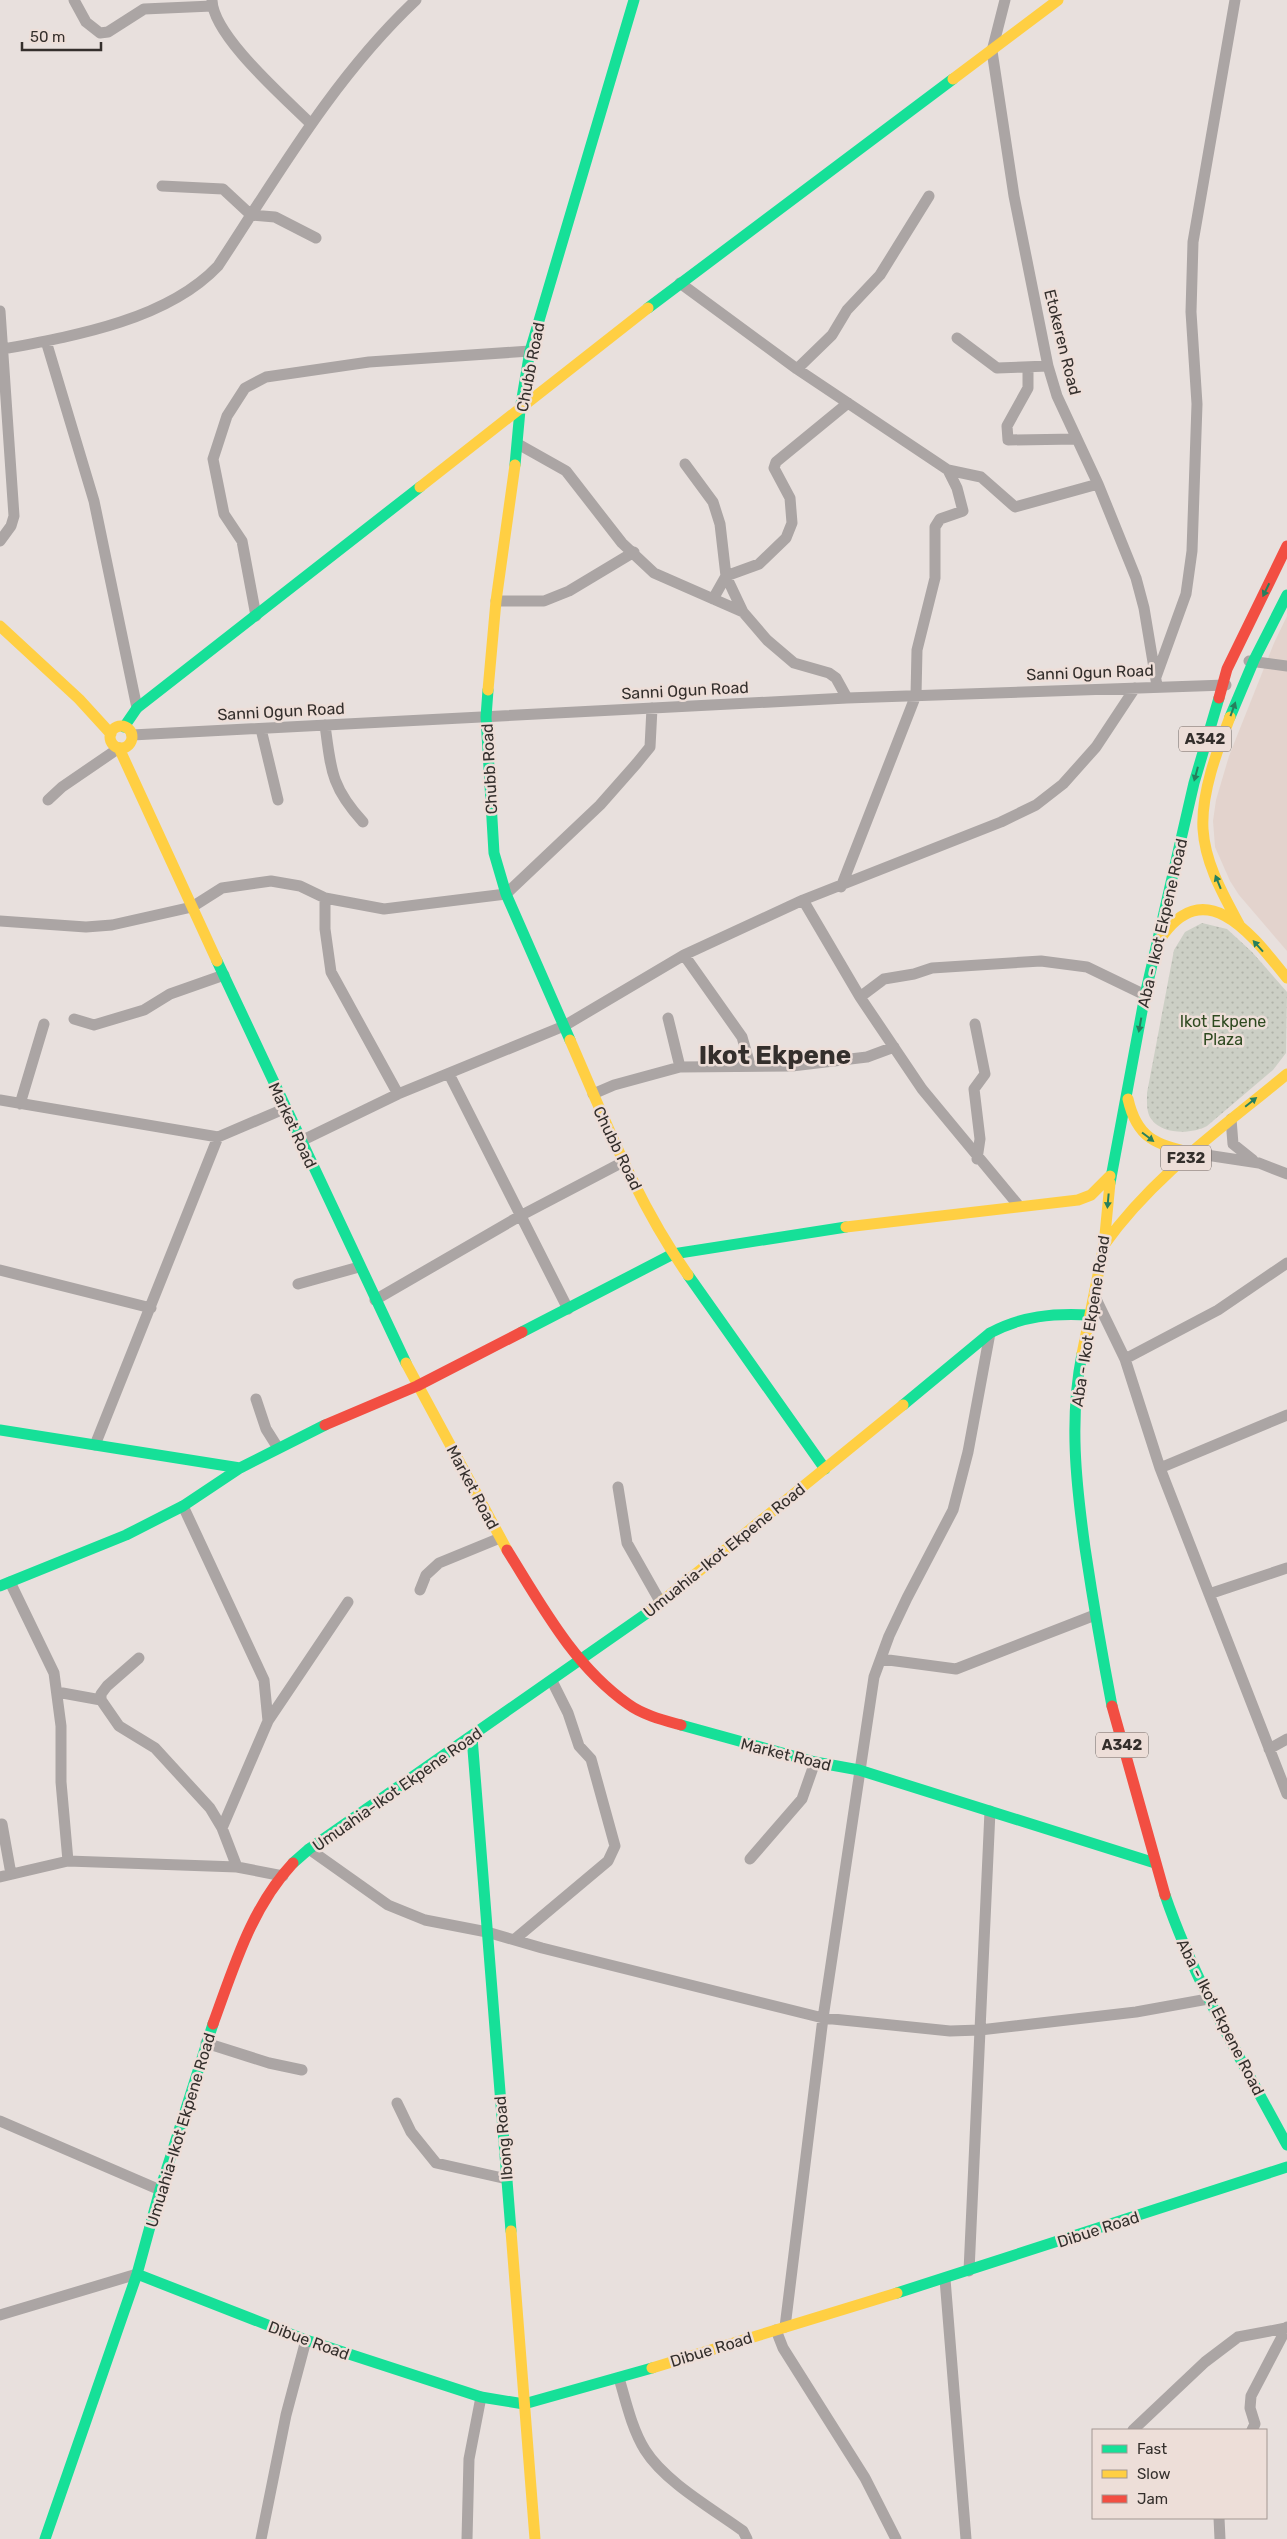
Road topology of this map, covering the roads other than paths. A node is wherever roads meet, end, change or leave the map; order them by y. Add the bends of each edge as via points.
1 (74, 0) edge
2 (416, 0) edge
3 (634, 0) edge
4 (1005, 0) edge
5 (1058, 0) edge
6 (1235, 0) edge
7 (212, 3) edge
8 (992, 52) junction
9 (311, 124) junction
10 (162, 186) dead end
11 (929, 196) dead end
12 (251, 215) junction
13 (316, 238) dead end
14 (680, 284) junction
15 (0, 310) edge
16 (958, 338) dead end
17 (46, 341) junction
18 (3, 349) junction
19 (530, 351) junction
20 (1048, 366) junction
21 (1028, 368) junction
22 (797, 370) junction
23 (848, 403) junction
24 (520, 410) junction
25 (1076, 439) junction
26 (518, 444) junction
27 (685, 464) dead end
28 (948, 470) junction
29 (1098, 484) junction
30 (0, 542) edge
31 (1287, 546) edge
32 (634, 552) junction
33 (726, 576) junction
34 (1287, 594) edge
35 (713, 599) junction
36 (496, 601) junction
37 (743, 612) junction
38 (256, 616) junction
39 (0, 626) edge
40 (1233, 656) junction
41 (1252, 662) junction
42 (1287, 666) edge
43 (1157, 681) junction
44 (1222, 684) junction
45 (1135, 688) junction
46 (1240, 689) junction
47 (916, 695) junction
48 (847, 698) junction
49 (137, 708) junction
50 (652, 708) junction
51 (486, 717) junction
52 (325, 725) junction
53 (124, 727) junction
54 (261, 728) junction
55 (111, 734) junction
56 (132, 735) junction
57 (119, 748) junction
58 (48, 800) dead end
59 (278, 800) dead end
60 (363, 822) dead end
61 (841, 887) junction
62 (506, 894) junction
63 (325, 898) junction
64 (803, 900) junction
65 (192, 907) junction
66 (0, 921) edge
67 (1240, 926) junction
68 (1158, 943) junction
69 (684, 955) junction
70 (1276, 966) junction
71 (1287, 973) edge
72 (224, 976) junction
73 (1287, 978) edge
74 (1145, 995) junction
75 (860, 996) junction
76 (668, 1018) dead end
77 (74, 1019) dead end
78 (44, 1024) dead end
79 (975, 1024) dead end
80 (564, 1026) junction
81 (894, 1048) junction
82 (750, 1065) junction
83 (680, 1067) junction
84 (1287, 1070) edge
85 (449, 1074) junction
86 (1282, 1077) edge
87 (398, 1094) junction
88 (593, 1094) junction
89 (1128, 1096) junction
90 (0, 1100) edge
91 (20, 1104) junction
92 (286, 1108) junction
93 (1231, 1118) junction
94 (218, 1137) junction
95 (301, 1141) junction
96 (1192, 1152) junction
97 (977, 1159) junction
98 (622, 1162) junction
99 (1259, 1164) junction
100 (1287, 1174) edge
101 (1110, 1176) junction
102 (1019, 1206) junction
103 (520, 1216) junction
104 (1104, 1245) junction
105 (673, 1254) junction
106 (1287, 1263) edge
107 (359, 1267) junction
108 (0, 1270) edge
109 (298, 1284) dead end
110 (1094, 1296) junction
111 (375, 1300) junction
112 (151, 1308) junction
113 (568, 1309) junction
114 (1089, 1315) junction
115 (990, 1333) junction
116 (1125, 1359) junction
117 (417, 1386) junction
118 (256, 1399) dead end
119 (1287, 1415) edge
120 (0, 1430) edge
121 (95, 1446) junction
122 (278, 1448) junction
123 (240, 1468) junction
124 (1160, 1468) junction
125 (825, 1469) junction
126 (618, 1487) dead end
127 (183, 1506) junction
128 (500, 1538) junction
129 (1287, 1568) edge
130 (5, 1584) edge
131 (420, 1590) dead end
132 (1209, 1594) junction
133 (348, 1602) dead end
134 (661, 1603) junction
135 (1095, 1616) junction
136 (139, 1658) dead end
137 (880, 1659) junction
138 (579, 1661) junction
139 (552, 1681) junction
140 (57, 1692) junction
141 (266, 1694) junction
142 (282, 1698) junction
143 (101, 1700) junction
144 (268, 1721) junction
145 (472, 1738) junction
146 (1287, 1739) edge
147 (1269, 1749) junction
148 (815, 1762) junction
149 (859, 1770) junction
150 (1287, 1794) edge
151 (990, 1811) junction
152 (2, 1824) dead end
153 (222, 1828) junction
154 (309, 1849) junction
155 (750, 1859) dead end
156 (68, 1861) junction
157 (1155, 1863) junction
158 (237, 1867) junction
159 (6, 1876) edge
160 (283, 1876) junction
161 (487, 1932) junction
162 (515, 1939) junction
163 (1208, 1999) junction
164 (823, 2018) junction
165 (980, 2030) junction
166 (206, 2043) junction
167 (302, 2070) dead end
168 (397, 2103) dead end
169 (0, 2121) edge
170 (1287, 2145) edge
171 (1287, 2167) edge
172 (507, 2179) junction
173 (160, 2190) junction
174 (969, 2271) junction
175 (137, 2274) junction
176 (945, 2279) junction
177 (0, 2315) edge
178 (780, 2328) junction
179 (1286, 2328) edge
180 (306, 2340) junction
181 (619, 2378) junction
182 (481, 2397) junction
183 (524, 2404) junction
184 (1134, 2429) edge
185 (1252, 2429) edge
186 (1219, 2519) edge
187 (45, 2539) edge
188 (260, 2539) edge
189 (467, 2539) edge
190 (535, 2539) edge
191 (747, 2539) edge
192 (896, 2539) edge
193 (966, 2539) edge
194 (1220, 2539) edge

1 - 7 street via 86,22 100,33 108,32 144,9
2 - 9 street via 357,62
3 - 19 main road, Chubb Road
4 - 8 street
5 - 8 main road
6 - 43 street via 1191,267 1197,404 1192,551 1186,594
7 - 9 street via 215,18 231,41
8 - 14 main road
8 - 20 street, Etokeren Road via 1014,196
9 - 12 street
10 - 12 street via 223,189
11 - 22 street via 880,275 847,310 832,335
12 - 13 street via 275,217
12 - 17 street via 218,266 193,289 131,317
14 - 22 street
14 - 24 main road
15 - 18 street
16 - 21 street via 997,368
17 - 18 street
17 - 49 street via 94,501
18 - 30 street via 14,516
19 - 24 main road, Chubb Road
19 - 38 street via 369,362 266,377 245,388 227,416 213,459 224,514 242,542
20 - 21 street
20 - 25 street, Etokeren Road
21 - 25 street via 1028,388 1007,426 1008,440
22 - 23 street
23 - 28 street
23 - 33 street via 776,462 774,468 790,498 792,523 786,538 759,564
24 - 26 main road, Chubb Road
24 - 38 main road
25 - 29 street, Etokeren Road
26 - 32 street via 566,471 622,543
26 - 36 main road, Chubb Road
27 - 33 street via 713,502 720,524
28 - 29 street via 981,477 1015,507
28 - 47 street via 963,511 940,519 935,527 935,578 916,650
29 - 43 street, Etokeren Road via 1138,586
31 -> 40 main road, Aba - Ikot Ekpene Road / A342
32 - 35 street via 654,573
32 - 36 street via 570,591 544,601
33 - 35 street
33 - 37 street
34 - 41 main road, A342
35 - 37 street
36 - 51 main road, Chubb Road
37 - 48 street via 767,640 794,663 836,678
38 - 49 main road
39 - 55 main road via 79,699
40 - 41 street
40 - 44 main road, Aba - Ikot Ekpene Road / A342
41 - 42 street
41 - 46 main road, A342
43 - 44 street, Sanni Ogun Road
43 - 45 street, Sanni Ogun Road
44 - 46 street, Sanni Ogun Road
44 -> 68 main road, Aba - Ikot Ekpene Road / A342 via 1194,783
45 - 47 street, Sanni Ogun Road
45 - 61 street via 1096,747 1063,784 1036,805
67 -> 46 main road, A342 via 1211,864 1203,832 1204,807 1217,752
47 - 48 street, Sanni Ogun Road
47 - 61 street
48 - 50 street, Sanni Ogun Road
49 - 53 main road
50 - 51 street, Sanni Ogun Road
50 - 62 street via 650,747 600,805
51 - 52 street, Sanni Ogun Road
51 - 62 main road, Chubb Road via 494,853
52 - 54 street, Sanni Ogun Road
52 - 60 street via 331,773 345,802
53 - 55 main road via 116,728
53 - 56 main road
54 - 56 street, Sanni Ogun Road
54 - 59 street
55 - 57 main road via 112,743
56 - 57 main road via 127,746
57 - 58 street via 62,786
57 - 65 main road, Market Road
61 - 64 street
62 - 63 street via 384,909
62 - 80 main road, Chubb Road
63 - 65 street via 300,886 271,881 222,888
63 - 87 street via 325,929 332,972
64 - 69 street
64 - 75 street
65 - 66 street via 112,925 86,927
65 - 72 main road, Market Road
67 - 68 main road via 1225,914 1194,910 1168,926
70 -> 67 main road
68 - 74 main road, Aba - Ikot Ekpene Road / A342
69 - 80 street
69 - 82 street via 742,1036
70 - 71 main road
70 - 73 main road
72 - 77 street via 170,994 144,1010 94,1025
72 - 92 main road, Market Road
74 - 75 street via 1087,967 1040,961 932,968 884,979
74 -> 89 main road, Aba - Ikot Ekpene Road / A342
75 - 81 street
76 - 83 street
78 - 91 street
79 - 97 street via 986,1074 974,1089 980,1139
80 - 85 street
80 - 88 main road, Chubb Road
81 - 82 street via 867,1057 792,1066
81 - 97 street
82 - 83 street
83 - 88 street
84 - 86 main road
85 - 87 street
85 - 103 street
93 -> 86 main road, F232
87 - 95 street
88 - 98 main road, Chubb Road
89 -> 96 main road via 1131,1116 1145,1136 1156,1143
89 - 101 main road, Aba - Ikot Ekpene Road / A342
90 - 91 street
91 - 94 street
92 - 94 street
92 - 95 main road, Market Road
93 - 96 main road, F232
93 - 99 street via 1233,1144
94 - 112 street
95 - 107 main road, Market Road
96 - 99 street
96 - 104 main road, F232 via 1127,1212
97 - 102 street
98 - 103 street
98 - 105 main road, Chubb Road
99 - 100 street
101 - 102 main road via 1091,1195 1078,1200
101 -> 104 main road, Aba - Ikot Ekpene Road / A342
102 - 105 main road via 850,1226
103 - 111 street
103 - 113 street
104 - 110 main road, Aba - Ikot Ekpene Road / A342
105 - 113 main road
105 - 125 main road, Chubb Road
106 - 116 street via 1218,1310
107 - 109 street
107 - 111 main road, Market Road
108 - 112 street
110 - 114 main road, Aba - Ikot Ekpene Road / A342
110 - 116 street
111 - 117 main road, Market Road
112 - 121 street
113 - 117 main road
114 - 115 main road, Umuahia-Ikot Ekpene Road via 1023,1317
114 - 135 main road, Aba - Ikot Ekpene Road / A342 via 1073,1428 1078,1496
115 - 125 main road, Umuahia-Ikot Ekpene Road
115 - 137 street via 968,1452 953,1510 907,1598
116 - 124 street
117 - 122 main road
117 - 128 main road, Market Road
118 - 122 street via 266,1429
119 - 124 street
120 - 121 main road
121 - 123 main road
122 - 123 main road
123 - 127 main road
124 - 132 street
125 - 134 main road, Umuahia-Ikot Ekpene Road
126 - 134 street via 627,1543
127 - 130 main road via 126,1535
127 - 141 street via 264,1680
128 - 131 street via 439,1563 426,1575
128 - 138 main road, Market Road
129 - 132 street
130 - 140 street via 54,1673
132 - 147 street
133 - 142 street
134 - 138 main road, Umuahia-Ikot Ekpene Road
135 - 137 street via 956,1669
135 - 157 main road, Aba - Ikot Ekpene Road / A342 via 1114,1715
136 - 143 street via 107,1686
137 - 149 street via 874,1677
138 - 139 main road, Umuahia-Ikot Ekpene Road
138 - 148 main road, Market Road via 628,1704 656,1718
139 - 145 main road, Umuahia-Ikot Ekpene Road
139 - 162 street via 568,1713 579,1746 592,1759 615,1846 608,1861
140 - 143 street
140 - 156 street
141 - 142 street
141 - 144 street
142 - 144 street
143 - 153 street via 119,1726 160,1753 210,1808
144 - 153 street
145 - 154 main road, Umuahia-Ikot Ekpene Road
145 - 161 main road, Ibong Road
146 - 147 street
147 - 150 street
148 - 149 main road, Market Road
148 - 155 street via 802,1799
149 - 151 main road, Market Road
149 - 164 street
151 - 157 main road, Market Road
151 - 165 street
152 - 159 street
153 - 158 street
154 - 160 main road, Umuahia-Ikot Ekpene Road
154 - 161 street via 399,1910 425,1920
156 - 158 street
156 - 159 street
157 - 163 main road, Aba - Ikot Ekpene Road / A342 via 1177,1930
158 - 160 street
160 - 166 main road, Umuahia-Ikot Ekpene Road via 253,1921
161 - 162 street
161 - 172 main road, Ibong Road
162 - 164 street
163 - 165 street via 1136,2012
163 - 170 main road, Aba - Ikot Ekpene Road / A342
164 - 165 street via 950,2031
164 - 178 street
165 - 174 street
166 - 167 street
166 - 173 main road, Umuahia-Ikot Ekpene Road
168 - 172 street via 411,2132 436,2163
169 - 173 street
171 - 174 main road, Dibue Road
172 - 183 main road, Ibong Road
173 - 175 main road, Umuahia-Ikot Ekpene Road
174 - 176 main road, Dibue Road
175 - 177 street
175 - 180 main road, Dibue Road
175 - 187 main road, Umuahia-Ikot Ekpene Road
176 - 178 main road, Dibue Road
176 - 193 street
178 - 181 main road, Dibue Road
178 - 192 street via 783,2348 865,2478
179 - 184 street via 1238,2337
179 - 185 street via 1251,2396 1250,2408 1255,2424
180 - 182 main road, Dibue Road
180 - 188 street via 286,2415
181 - 183 main road, Dibue Road
181 - 191 street via 629,2414 645,2450 678,2482 744,2531
182 - 183 main road, Dibue Road
182 - 189 street via 470,2459
183 - 190 main road, Ibong Road
186 - 194 street

